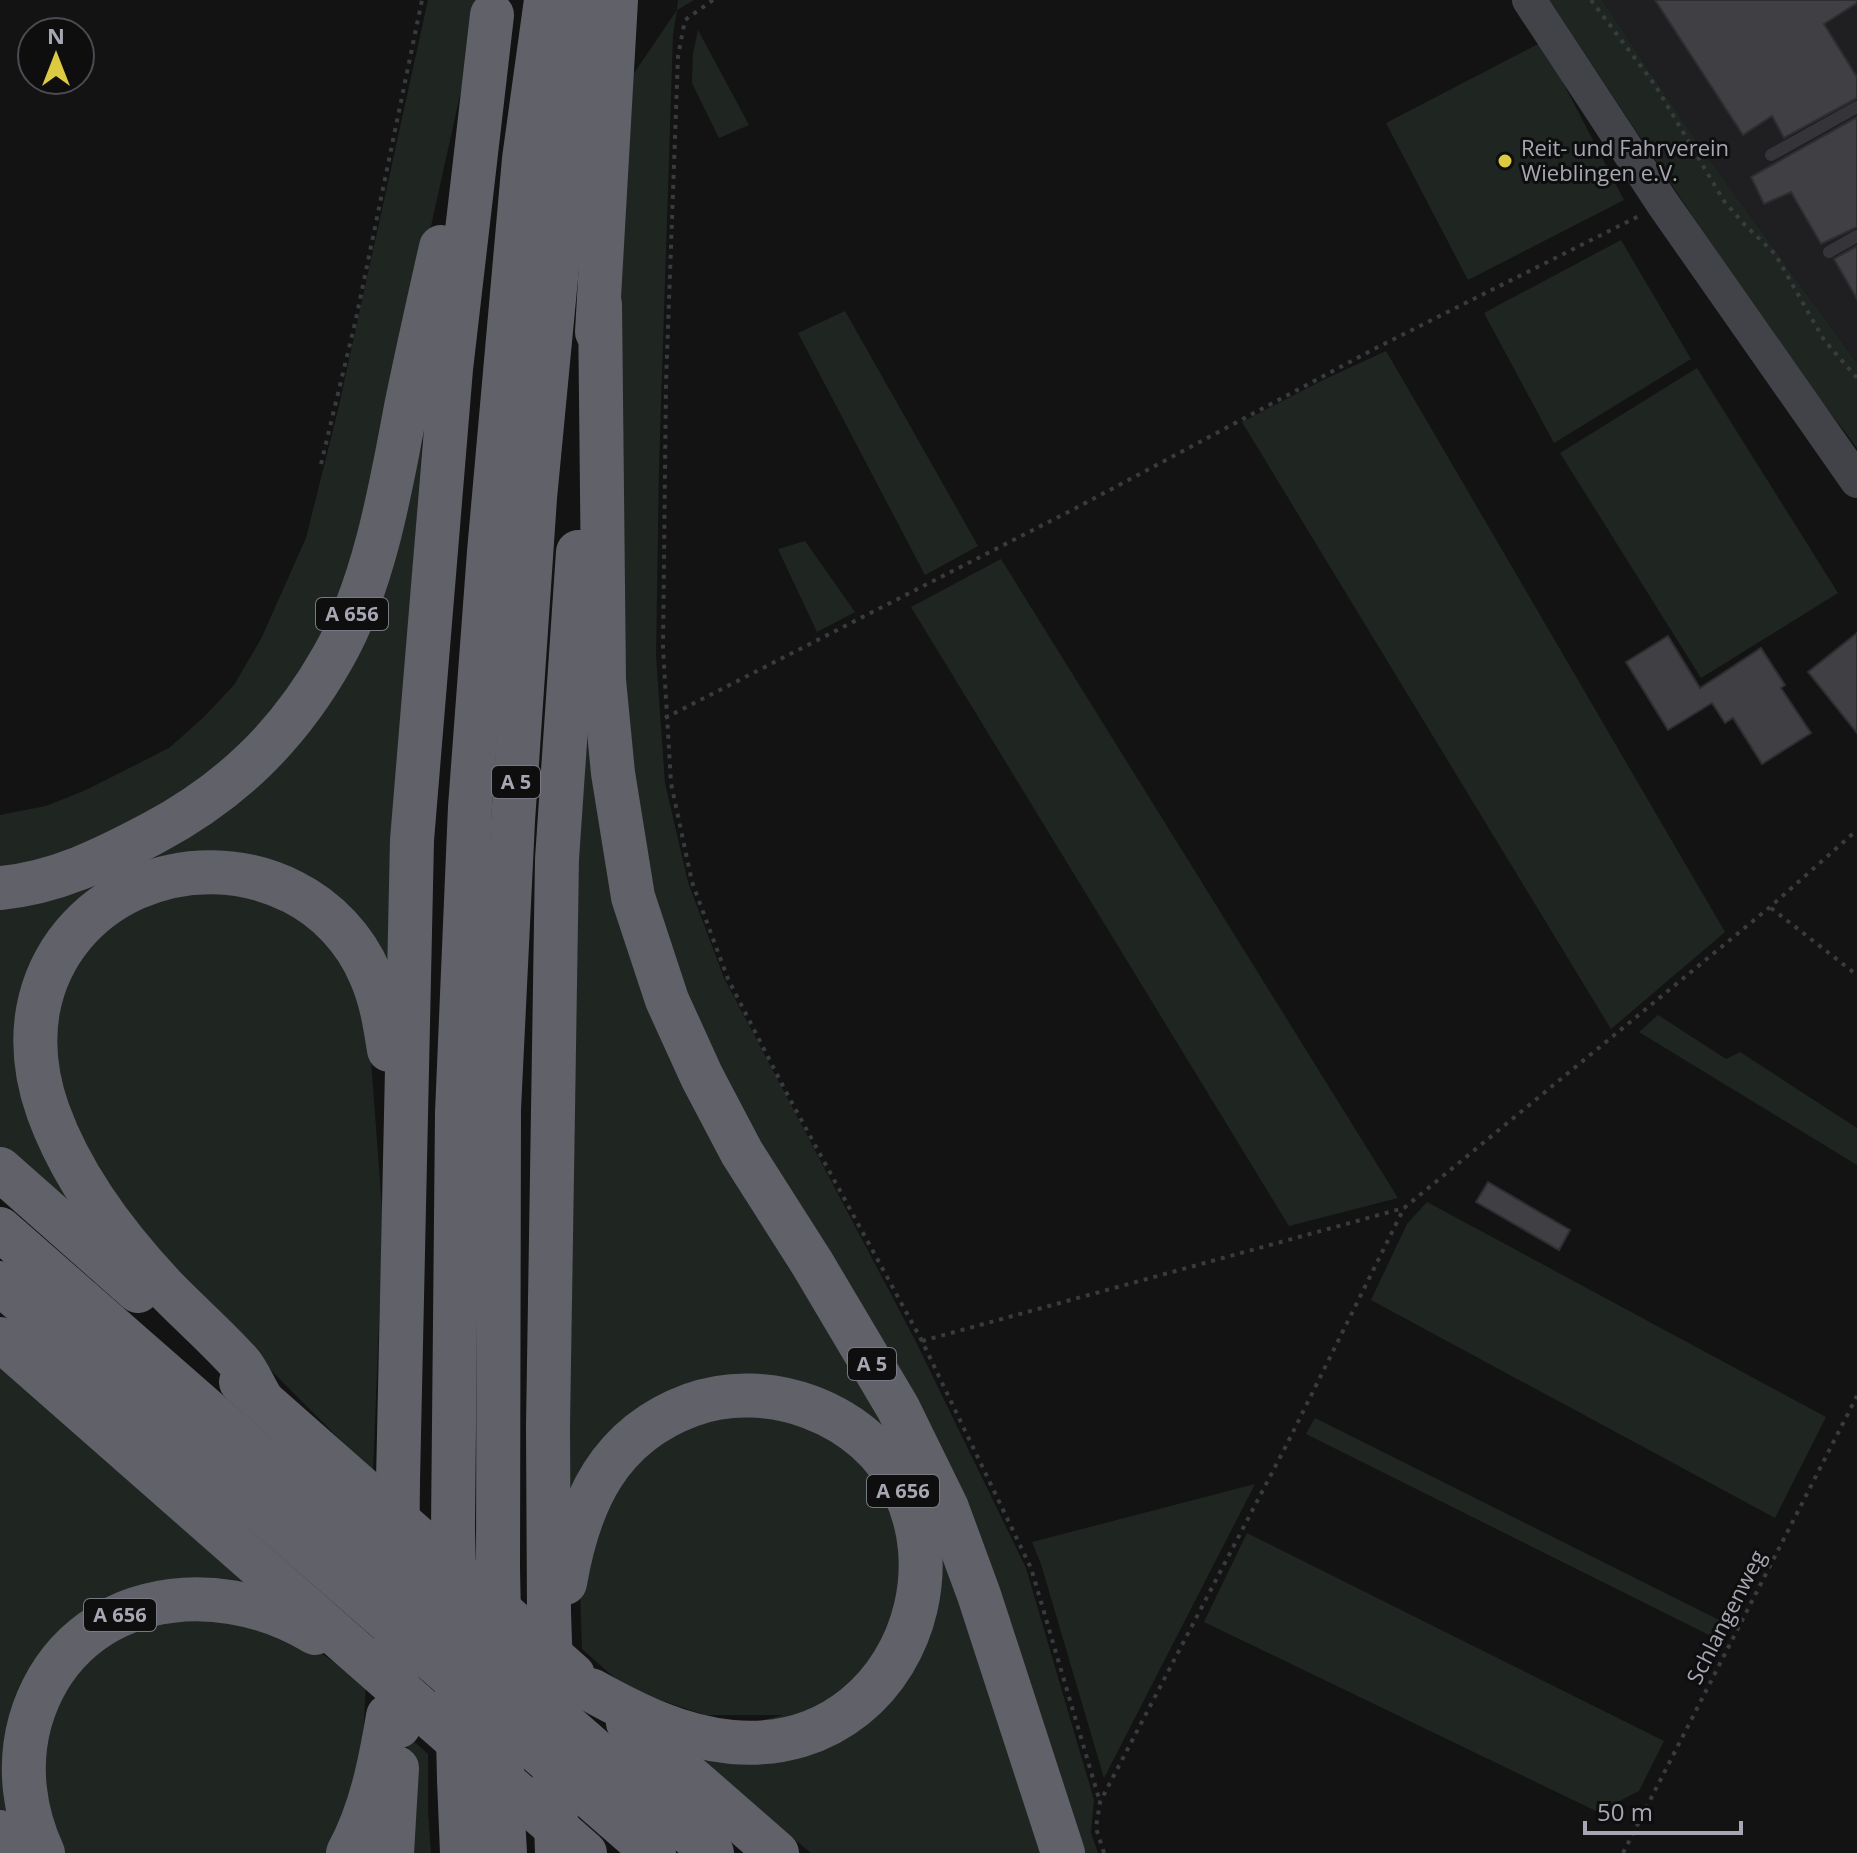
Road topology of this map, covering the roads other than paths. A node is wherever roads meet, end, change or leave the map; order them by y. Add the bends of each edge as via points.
1 (546, 0) edge
2 (587, 0) edge
3 (616, 0) edge
4 (1529, 0) edge
5 (494, 8) edge
6 (1857, 107) edge
7 (1771, 155) dead end
8 (1857, 236) edge
9 (1829, 252) dead end
10 (600, 304) junction
11 (1857, 481) edge
12 (0, 888) edge
13 (0, 1169) edge
14 (403, 1189) junction
15 (0, 1229) edge
16 (0, 1283) edge
17 (0, 1339) edge
18 (262, 1400) junction
19 (556, 1618) junction
20 (388, 1666) junction
21 (572, 1684) junction
22 (393, 1721) junction
23 (0, 1832) edge
24 (504, 1835) edge
25 (8, 1853) edge
26 (43, 1853) edge
27 (348, 1853) edge
28 (392, 1853) edge
29 (462, 1853) edge
30 (557, 1853) edge
31 (585, 1853) edge
32 (654, 1853) edge
33 (712, 1853) edge
34 (777, 1853) edge
35 (1063, 1853) edge

1 - 29 highway, A 5, bridge via 524,159 470,807 457,1113 453,1529
2 - 24 highway, A 5, bridge via 535,498 499,1109 498,1568
3 - 10 highway, A 5
4 - 11 main road via 1663,204
5 - 12 highway, A 656 via 389,497 361,592 334,656 264,754 217,795 66,875
5 - 14 highway via 451,369 412,840
6 - 7 lane
8 - 9 lane
10 - 19 highway, A 5 via 557,859 548,1426
10 - 35 highway, A 5 via 604,680 633,897 667,1000 702,1077 742,1153 898,1408 947,1508
13 - 18 highway
14 - 18 highway via 379,997 358,950 323,912 291,890 255,876 177,873 106,904 69,941 45,986 36,1036 41,1088 64,1151 104,1216 243,1366
14 - 20 highway, bridge via 398,1481
15 - 33 highway
16 - 32 highway
17 - 20 highway
18 - 21 highway
19 - 21 highway
19 - 21 highway, A 656 via 597,1481 649,1426 694,1403 745,1395 819,1411 862,1438 888,1467 916,1524 922,1575 912,1625 873,1690 832,1721 784,1739 734,1742 657,1725
20 - 22 highway, bridge
20 - 26 highway, A 656 via 267,1609 229,1600 167,1601 114,1618 64,1656 35,1704 25,1746 24,1783
20 - 31 highway
21 - 30 highway, bridge
21 - 34 highway
22 - 27 highway via 372,1796
22 - 28 highway
23 - 25 highway

